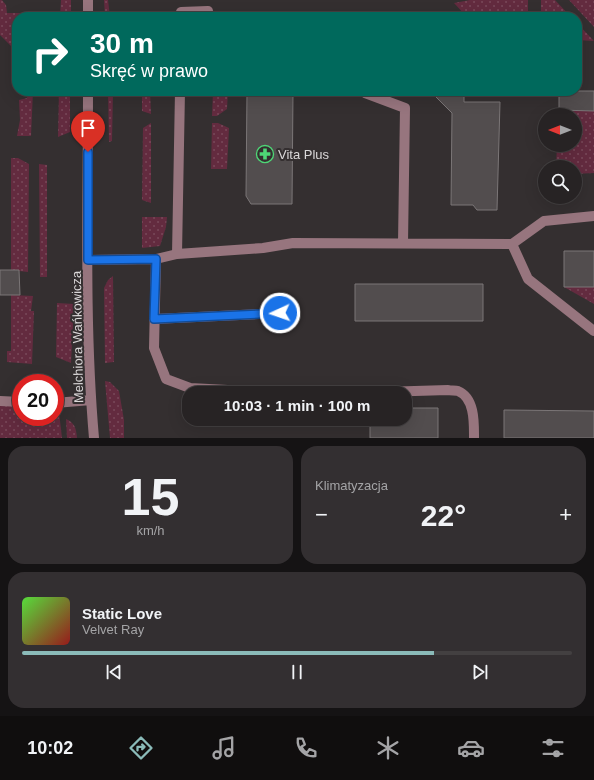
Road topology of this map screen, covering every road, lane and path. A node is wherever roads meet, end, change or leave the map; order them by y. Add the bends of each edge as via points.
1 (88, 0) edge
2 (208, 11) dead end
3 (88, 12) edge
4 (181, 12) edge
5 (88, 96) edge
6 (180, 96) edge
7 (371, 96) edge
8 (594, 216) edge
9 (403, 243) junction
10 (512, 244) junction
11 (177, 254) junction
12 (156, 259) junction
13 (88, 260) junction
14 (280, 313) dead end
15 (154, 319) junction
16 (594, 331) edge
17 (185, 386) edge
18 (412, 391) edge
19 (91, 400) junction
20 (0, 401) edge
21 (12, 402) edge
22 (64, 402) edge
23 (94, 438) edge
24 (474, 438) edge

1 - 3 street
2 - 4 street
5 - 13 street, Melchiora Wańkowicza
6 - 11 street
7 - 9 street via 404,108
8 - 10 street via 544,221
9 - 10 street
9 - 11 street via 293,243 263,248
10 - 16 street via 528,279
11 - 12 street
12 - 13 street
12 - 15 street
13 - 19 street, Melchiora Wańkowicza
14 - 15 street
15 - 17 street via 154,348 166,379
18 - 24 street via 458,391 466,398 474,416
19 - 22 street
19 - 23 street, Melchiora Wańkowicza
20 - 21 street

